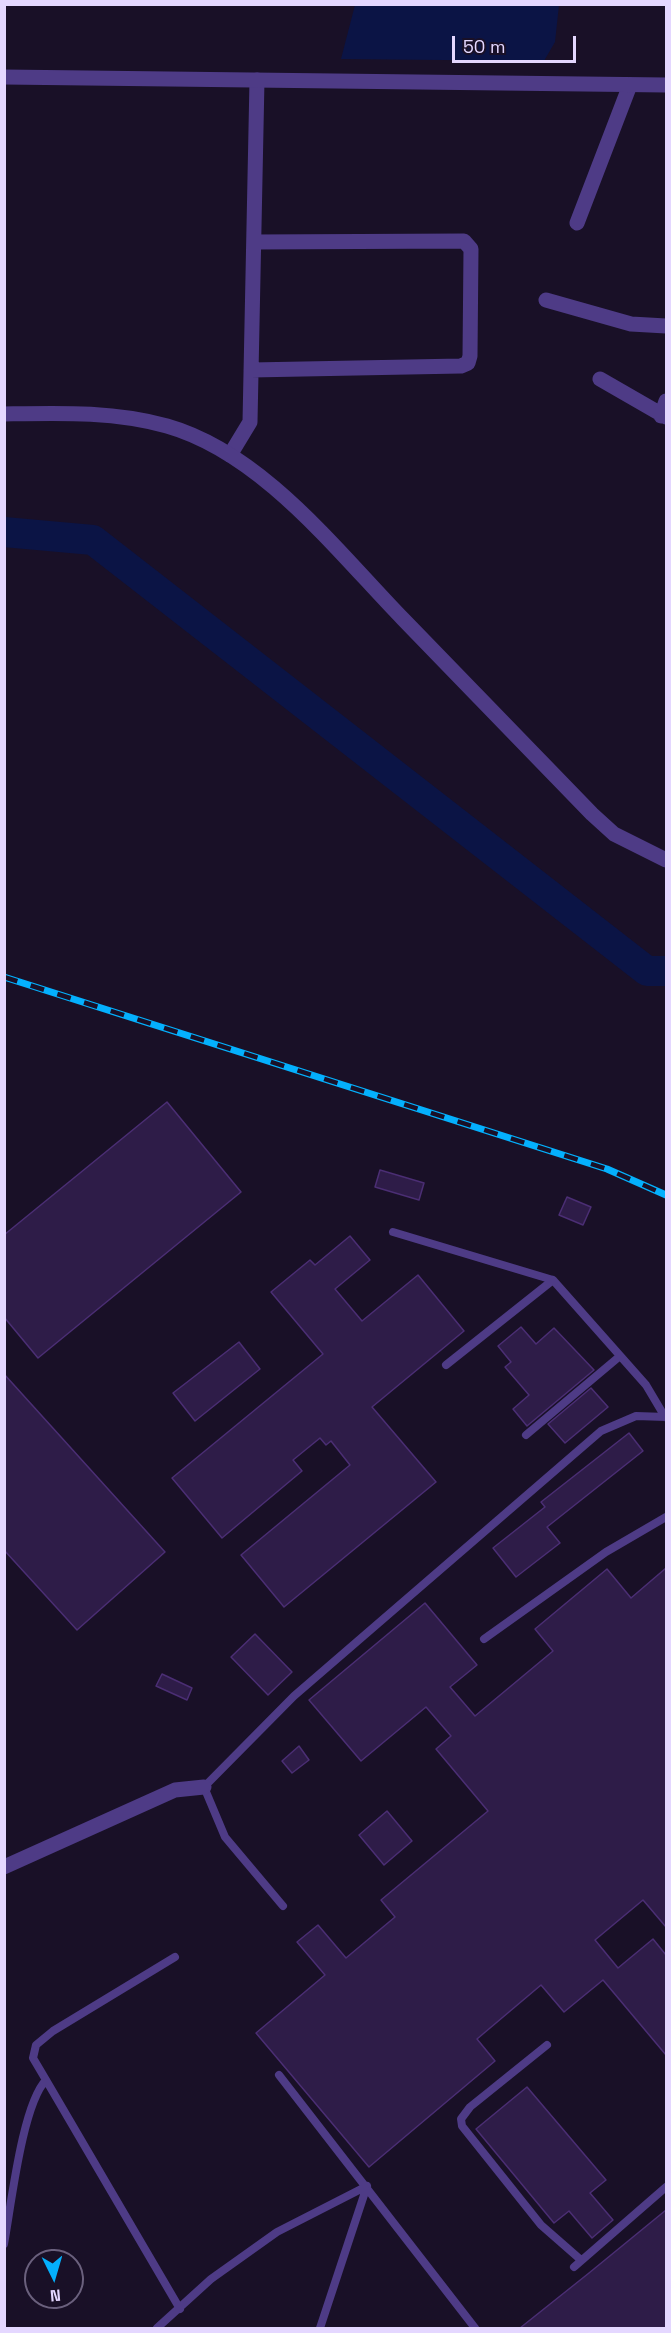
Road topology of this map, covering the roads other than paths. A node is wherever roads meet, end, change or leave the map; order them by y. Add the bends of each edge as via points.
1 (4, 77) edge
2 (257, 80) junction
3 (630, 85) junction
4 (666, 85) edge
5 (577, 223) dead end
6 (254, 243) junction
7 (546, 300) dead end
8 (666, 326) edge
9 (251, 370) junction
10 (600, 379) dead end
11 (664, 411) edge
12 (4, 414) edge
13 (230, 455) junction
14 (666, 860) edge
15 (393, 1232) dead end
16 (553, 1280) junction
17 (620, 1356) junction
18 (446, 1365) dead end
19 (666, 1417) edge
20 (526, 1435) dead end
21 (666, 1517) edge
22 (484, 1639) dead end
23 (204, 1787) junction
24 (4, 1867) edge
25 (283, 1906) dead end
26 (175, 1957) dead end
27 (547, 2045) dead end
28 (279, 2075) dead end
29 (46, 2080) junction
30 (367, 2186) junction
31 (666, 2187) edge
32 (4, 2244) edge
33 (582, 2260) junction
34 (574, 2267) dead end
35 (180, 2309) junction
36 (157, 2328) edge
37 (320, 2328) edge
38 (475, 2328) edge

1 - 2 street
2 - 3 street
2 - 6 street
3 - 4 street
3 - 5 street
6 - 9 street
6 - 9 street via 464,242 471,249 470,356 468,363 461,366
7 - 8 street via 631,324
9 - 13 street via 250,422
10 - 11 street
12 - 13 street via 121,416 168,426
13 - 14 street via 288,501 592,814 614,834
15 - 16 lane
16 - 17 lane
16 - 18 lane
17 - 19 lane via 646,1385
17 - 20 lane
19 - 23 lane via 636,1416 601,1431 294,1696
21 - 22 lane via 606,1552
23 - 24 street via 175,1790
23 - 25 lane via 225,1837
26 - 29 lane via 36,2044 33,2058
27 - 33 lane via 470,2107 461,2119 462,2126 541,2225
28 - 30 lane
29 - 32 lane via 28,2122
29 - 35 lane
30 - 35 lane via 277,2232 211,2279
30 - 37 lane
30 - 38 lane
31 - 33 lane
33 - 34 lane
35 - 36 lane

